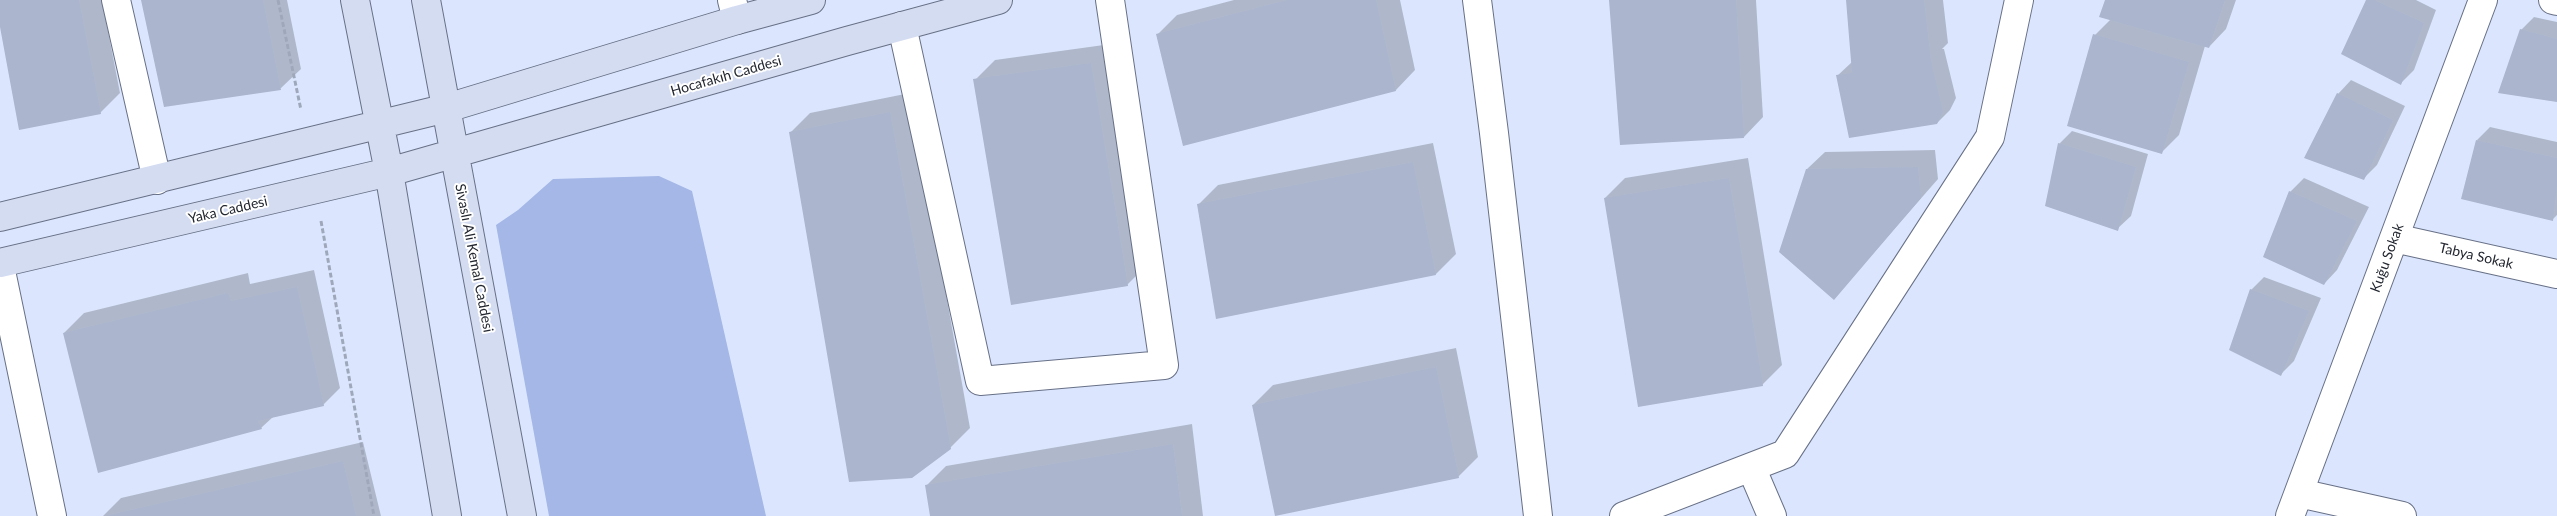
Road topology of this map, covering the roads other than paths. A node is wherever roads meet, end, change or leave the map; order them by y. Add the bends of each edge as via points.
1 (116, 0) edge
2 (354, 0) edge
3 (426, 0) edge
4 (812, 0) edge
5 (998, 0) edge
6 (1110, 0) edge
7 (1477, 0) edge
8 (2019, 0) edge
9 (2483, 0) edge
10 (2552, 0) edge
11 (2557, 1) edge
12 (734, 10) edge
13 (902, 26) junction
14 (446, 108) junction
15 (378, 126) junction
16 (455, 154) junction
17 (389, 172) junction
18 (157, 180) junction
19 (1, 214) edge
20 (2394, 238) junction
21 (0, 264) edge
22 (2557, 274) edge
23 (1750, 467) junction
24 (2295, 505) edge
25 (52, 516) edge
26 (447, 516) edge
27 (522, 516) edge
28 (1538, 516) edge
29 (1624, 516) edge
30 (1772, 516) edge
31 (2402, 516) edge

1 - 18 street
2 - 15 street
3 - 14 street, Sivaslı Ali Kemal Caddesi
4 - 12 street
5 - 13 street, Hocafakıh Caddesi
6 - 13 street via 1164,365 980,381
7 - 28 street
8 - 23 street via 1990,137 1785,454
9 - 20 street, Kuğu Sokak
10 - 11 street
12 - 14 street
13 - 16 street, Hocafakıh Caddesi
14 - 15 street
14 - 16 street, Sivaslı Ali Kemal Caddesi
15 - 17 street
15 - 18 street
16 - 17 street, Yaka Caddesi
16 - 27 street, Sivaslı Ali Kemal Caddesi
17 - 21 street, Yaka Caddesi
17 - 26 street
18 - 19 street
20 - 22 street, Tabya Sokak
20 - 24 street, Kuğu Sokak
21 - 25 street
23 - 29 street
23 - 30 street
24 - 31 street

